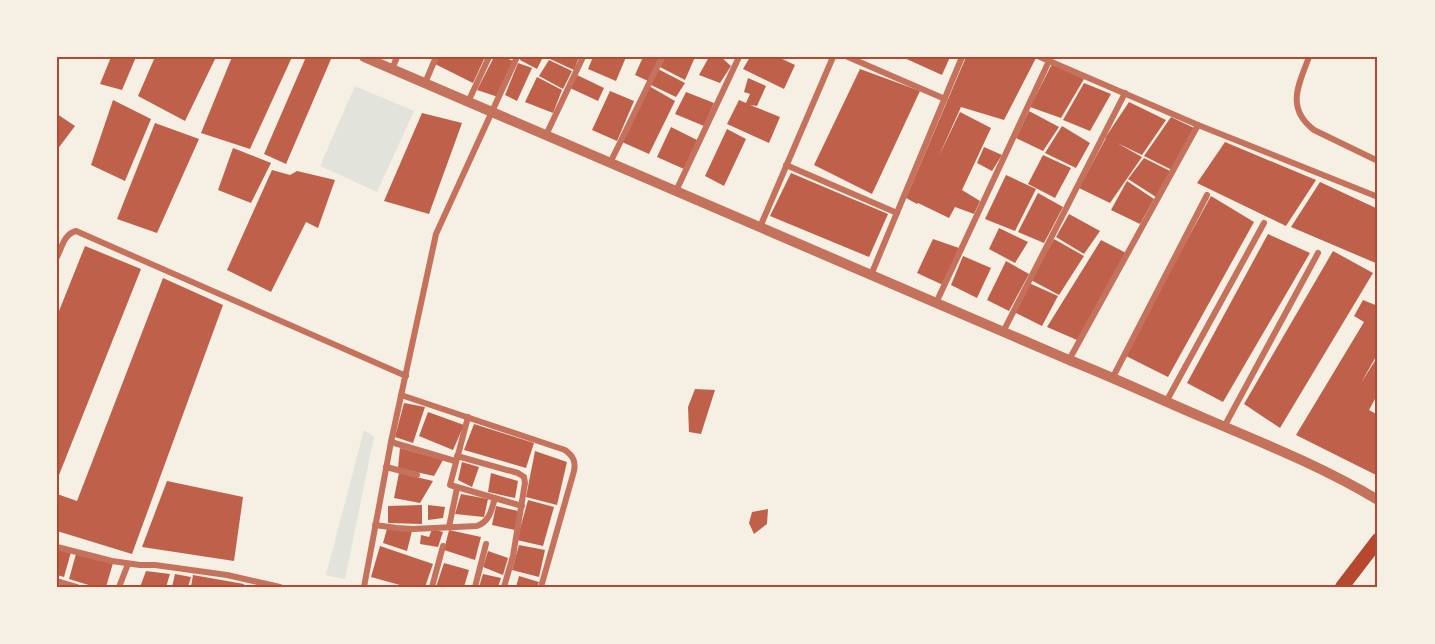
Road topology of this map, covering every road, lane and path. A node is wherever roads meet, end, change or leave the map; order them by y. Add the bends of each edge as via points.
1 (364, 57) edge
2 (398, 57) edge
3 (436, 57) edge
4 (489, 57) edge
5 (517, 57) edge
6 (583, 57) edge
7 (662, 57) edge
8 (739, 57) edge
9 (832, 57) edge
10 (848, 57) edge
11 (962, 57) edge
12 (1040, 57) edge
13 (1309, 57) edge
14 (1049, 61) junction
15 (392, 69) junction
16 (425, 83) junction
17 (1125, 93) junction
18 (945, 99) junction
19 (468, 102) junction
20 (492, 112) junction
21 (1198, 125) junction
22 (546, 135) junction
23 (1378, 161) edge
24 (610, 163) junction
25 (786, 165) junction
26 (676, 191) junction
27 (1207, 195) dead end
28 (1378, 197) edge
29 (897, 213) junction
30 (1264, 223) dead end
31 (760, 227) junction
32 (1318, 253) dead end
33 (57, 257) edge
34 (871, 275) junction
35 (936, 303) junction
36 (1003, 332) junction
37 (1069, 360) junction
38 (406, 376) junction
39 (1113, 377) junction
40 (401, 395) junction
41 (1166, 402) junction
42 (468, 417) junction
43 (1224, 427) junction
44 (391, 442) junction
45 (456, 459) junction
46 (386, 468) junction
47 (417, 475) dead end
48 (457, 488) junction
49 (495, 498) junction
50 (1378, 500) edge
51 (522, 506) junction
52 (375, 525) junction
53 (449, 527) junction
54 (1378, 540) edge
55 (486, 544) dead end
56 (443, 546) dead end
57 (57, 547) edge
58 (128, 564) junction
59 (57, 581) edge
60 (77, 587) edge
61 (119, 587) edge
62 (280, 587) edge
63 (364, 587) edge
64 (432, 587) edge
65 (475, 587) edge
66 (504, 587) edge
67 (541, 587) edge
68 (1342, 587) edge

1 - 15 street
2 - 15 street
3 - 16 street
4 - 19 street
5 - 20 street
6 - 22 street
7 - 24 street
8 - 26 street
9 - 25 street
10 - 18 street
11 - 18 street
12 - 14 street
13 - 23 street via 1296,92 1301,118 1314,129
14 - 17 street
14 - 35 street
15 - 16 street
16 - 19 street
17 - 21 street
17 - 36 street
18 - 29 street
19 - 20 street
20 - 22 street
20 - 38 street via 436,234
21 - 28 street
21 - 37 street
22 - 24 street
24 - 26 street
25 - 29 street
25 - 31 street
26 - 31 street
27 - 39 street
29 - 34 street
30 - 41 street
31 - 34 street
32 - 43 street
33 - 38 street via 66,236 76,231 82,233
34 - 35 street
35 - 36 street
36 - 37 street
37 - 39 street
38 - 40 street
39 - 41 street
40 - 42 street
40 - 44 street
41 - 43 street
42 - 45 street
42 - 67 street via 565,450 574,459
43 - 50 street via 1329,473
44 - 45 street
44 - 46 street
45 - 48 street via 449,483
45 - 51 street via 524,477
46 - 47 street
46 - 52 street
48 - 49 street
48 - 53 street
49 - 51 street
49 - 53 street via 491,514 483,524
51 - 66 street
52 - 53 street
52 - 63 street
54 - 68 main road
55 - 65 street
56 - 64 street
57 - 58 street
58 - 61 street
58 - 62 street via 227,575
59 - 60 street

